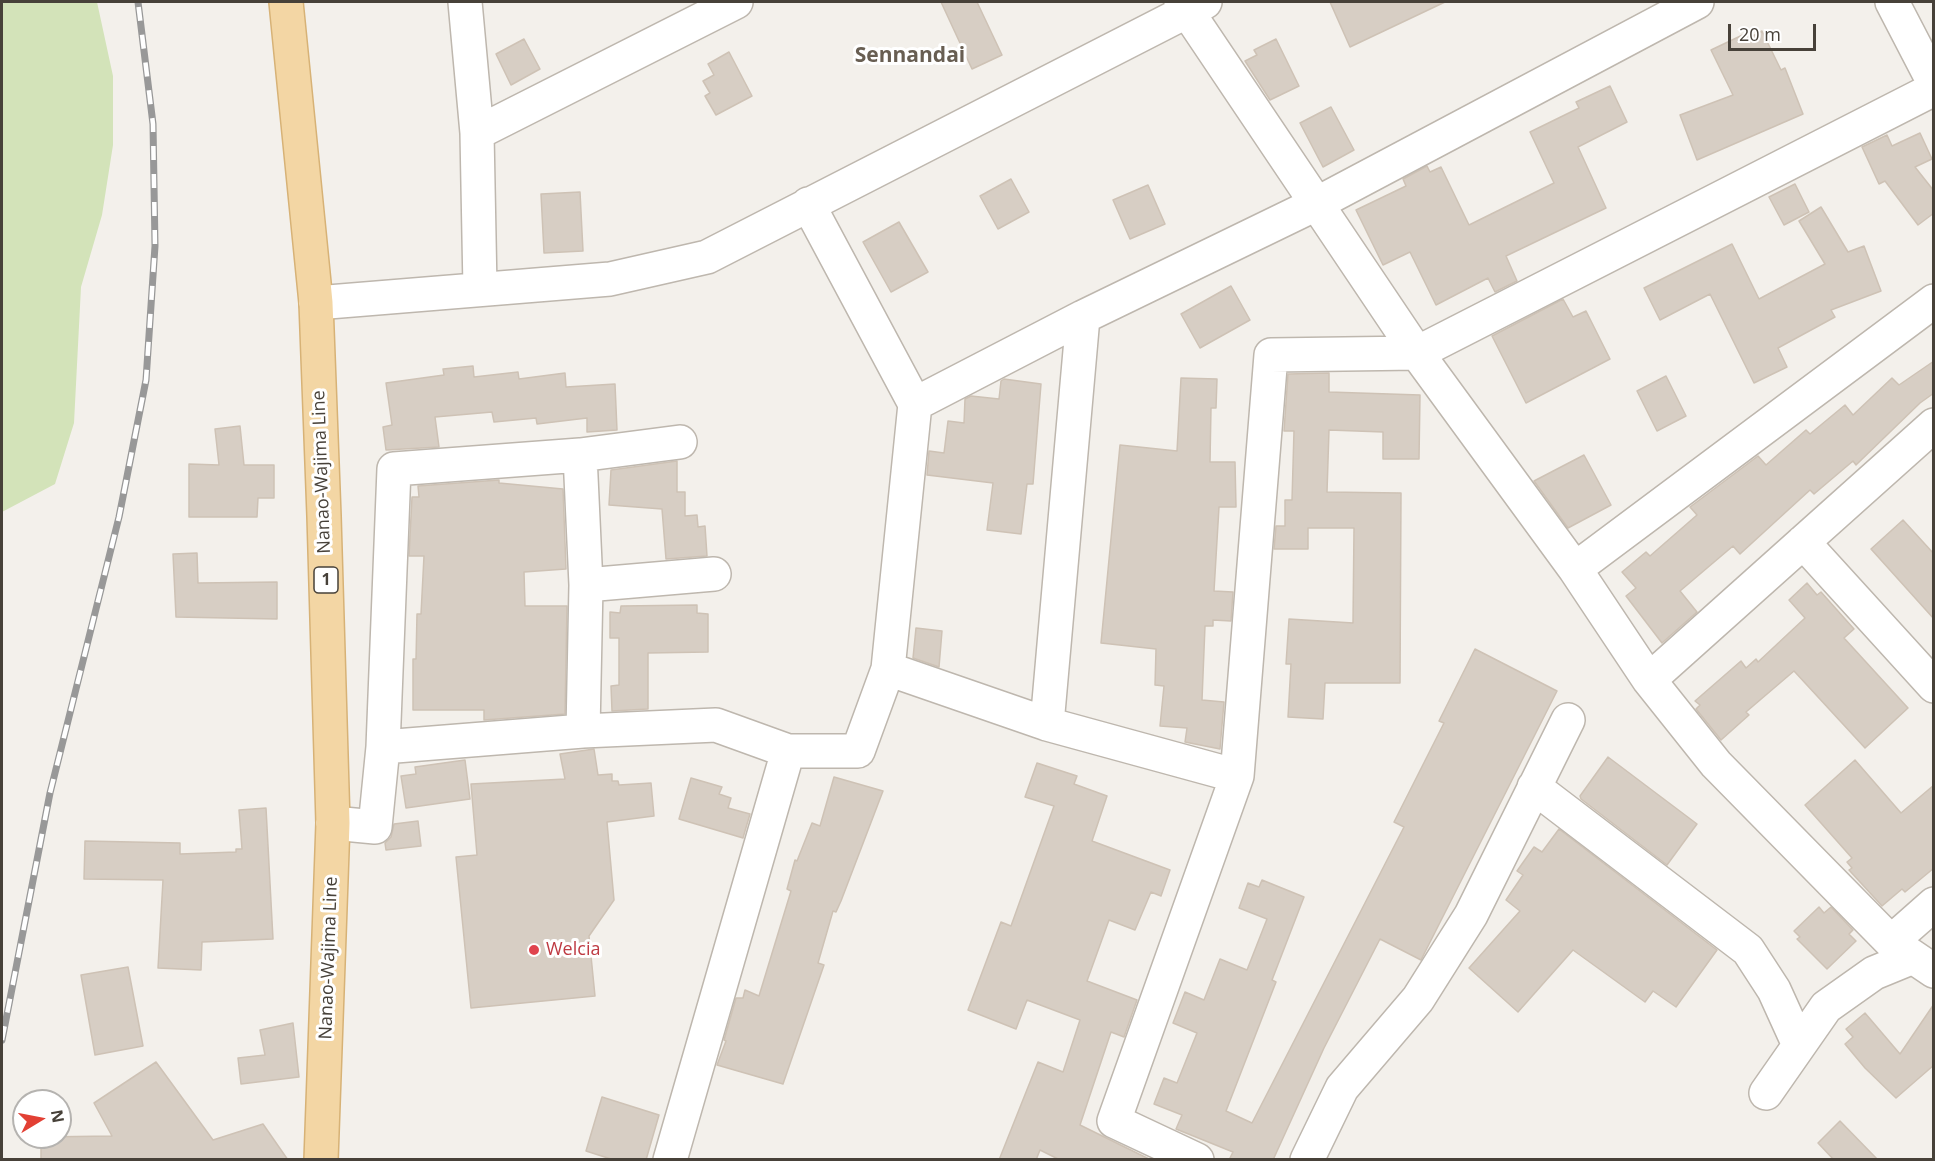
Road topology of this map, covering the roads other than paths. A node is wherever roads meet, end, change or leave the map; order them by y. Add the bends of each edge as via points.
1 (286, 2) edge
2 (465, 2) edge
3 (736, 2) edge
4 (1697, 2) edge
5 (1892, 2) edge
6 (1190, 5) edge
7 (1934, 83) edge
8 (1934, 89) edge
9 (477, 133) junction
10 (1318, 203) junction
11 (808, 204) junction
12 (480, 289) junction
13 (1934, 301) edge
14 (316, 303) junction
15 (1083, 317) junction
16 (1417, 352) junction
17 (915, 404) junction
18 (1934, 425) edge
19 (680, 442) dead end
20 (580, 455) junction
21 (1803, 542) junction
22 (1575, 569) junction
23 (714, 574) dead end
24 (586, 585) junction
25 (888, 669) junction
26 (1649, 680) junction
27 (1934, 686) edge
28 (1568, 720) dead end
29 (1047, 724) junction
30 (583, 731) junction
31 (383, 747) junction
32 (788, 751) junction
33 (1237, 776) junction
34 (1534, 787) junction
35 (333, 823) junction
36 (1934, 903) edge
37 (1912, 957) edge
38 (1799, 1045) junction
39 (1766, 1093) dead end
40 (321, 1160) edge
41 (670, 1160) edge
42 (1197, 1160) edge
43 (1307, 1160) edge

1 - 14 main road, Nanao-Wajima Line / 1
2 - 9 street
3 - 9 street
4 - 10 street
5 - 7 street
6 - 10 street
6 - 11 street
8 - 16 street
9 - 12 street
10 - 15 street
10 - 16 street
11 - 12 street via 707,257 610,279
11 - 17 street
12 - 14 street
13 - 22 street
14 - 35 main road, Nanao-Wajima Line / 1
15 - 17 street
15 - 29 street
16 - 22 street
16 - 33 street via 1271,355
17 - 25 street
18 - 21 street
19 - 20 street
20 - 24 street
20 - 31 street via 394,470
21 - 26 street
21 - 27 street
22 - 26 street
23 - 24 street
24 - 30 street
25 - 29 street
25 - 32 street via 858,751
26 - 37 street via 1716,764
28 - 34 street
29 - 33 street
30 - 31 street
30 - 32 street via 716,725
31 - 35 street via 375,828
32 - 41 street
33 - 42 street via 1114,1121
34 - 38 street via 1748,950 1774,990
34 - 43 street via 1471,915 1418,999 1342,1088
35 - 40 main road, Nanao-Wajima Line / 1
36 - 37 street
37 - 38 street via 1874,973 1826,1007
38 - 39 street

